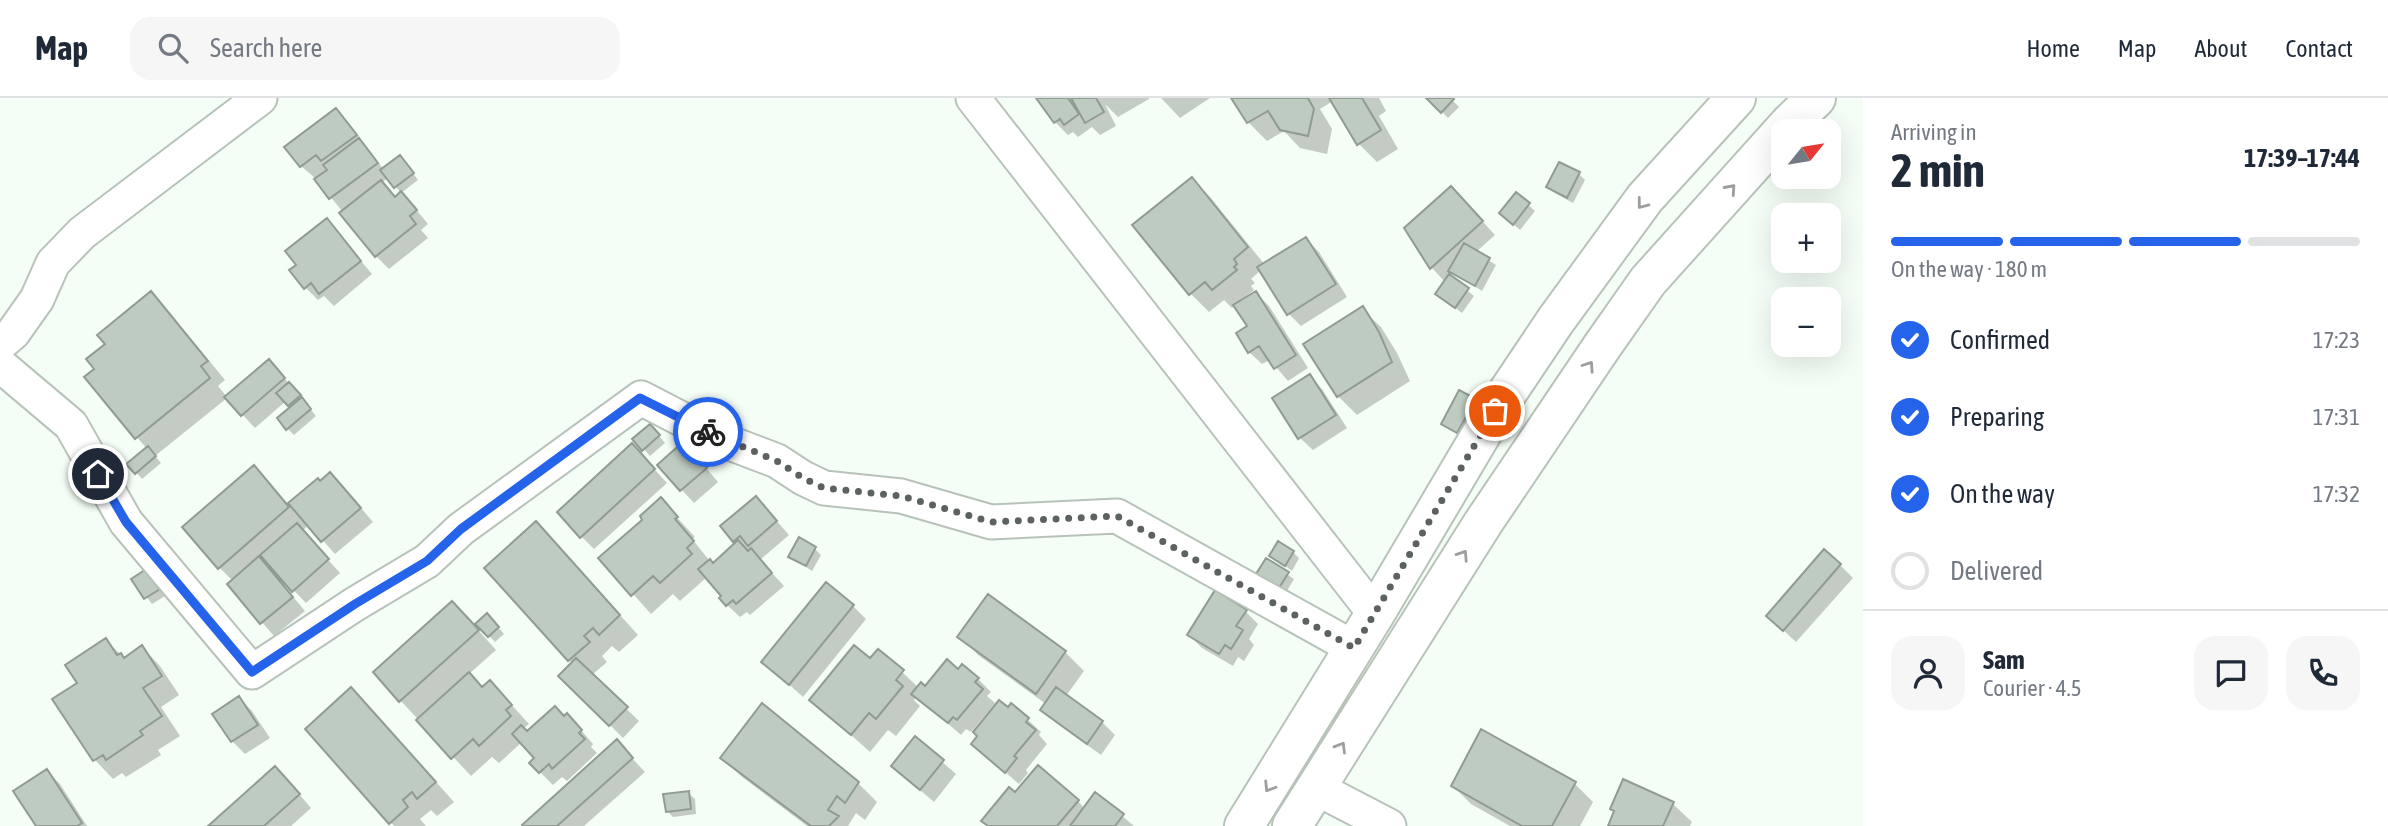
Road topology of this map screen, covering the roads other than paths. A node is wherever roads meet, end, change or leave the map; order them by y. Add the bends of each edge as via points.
1 (260, 98) edge
2 (973, 98) edge
3 (1736, 98) edge
4 (1816, 98) edge
5 (0, 344) edge
6 (0, 365) edge
7 (1375, 614) junction
8 (1354, 648) junction
9 (1316, 788) junction
10 (1244, 826) edge
11 (1292, 826) edge
12 (1390, 826) edge

1 - 5 street via 82,233 54,263 37,299
2 - 7 street
3 -> 7 main road via 1646,198 1556,320 1495,411
9 -> 4 main road via 1483,523 1648,281
6 - 8 street via 71,425 126,522 252,672 427,561 461,529 640,398 722,440 777,461 824,488 901,496 991,522 1117,516
7 - 8 main road
8 -> 10 main road
9 - 11 main road
9 - 12 street

